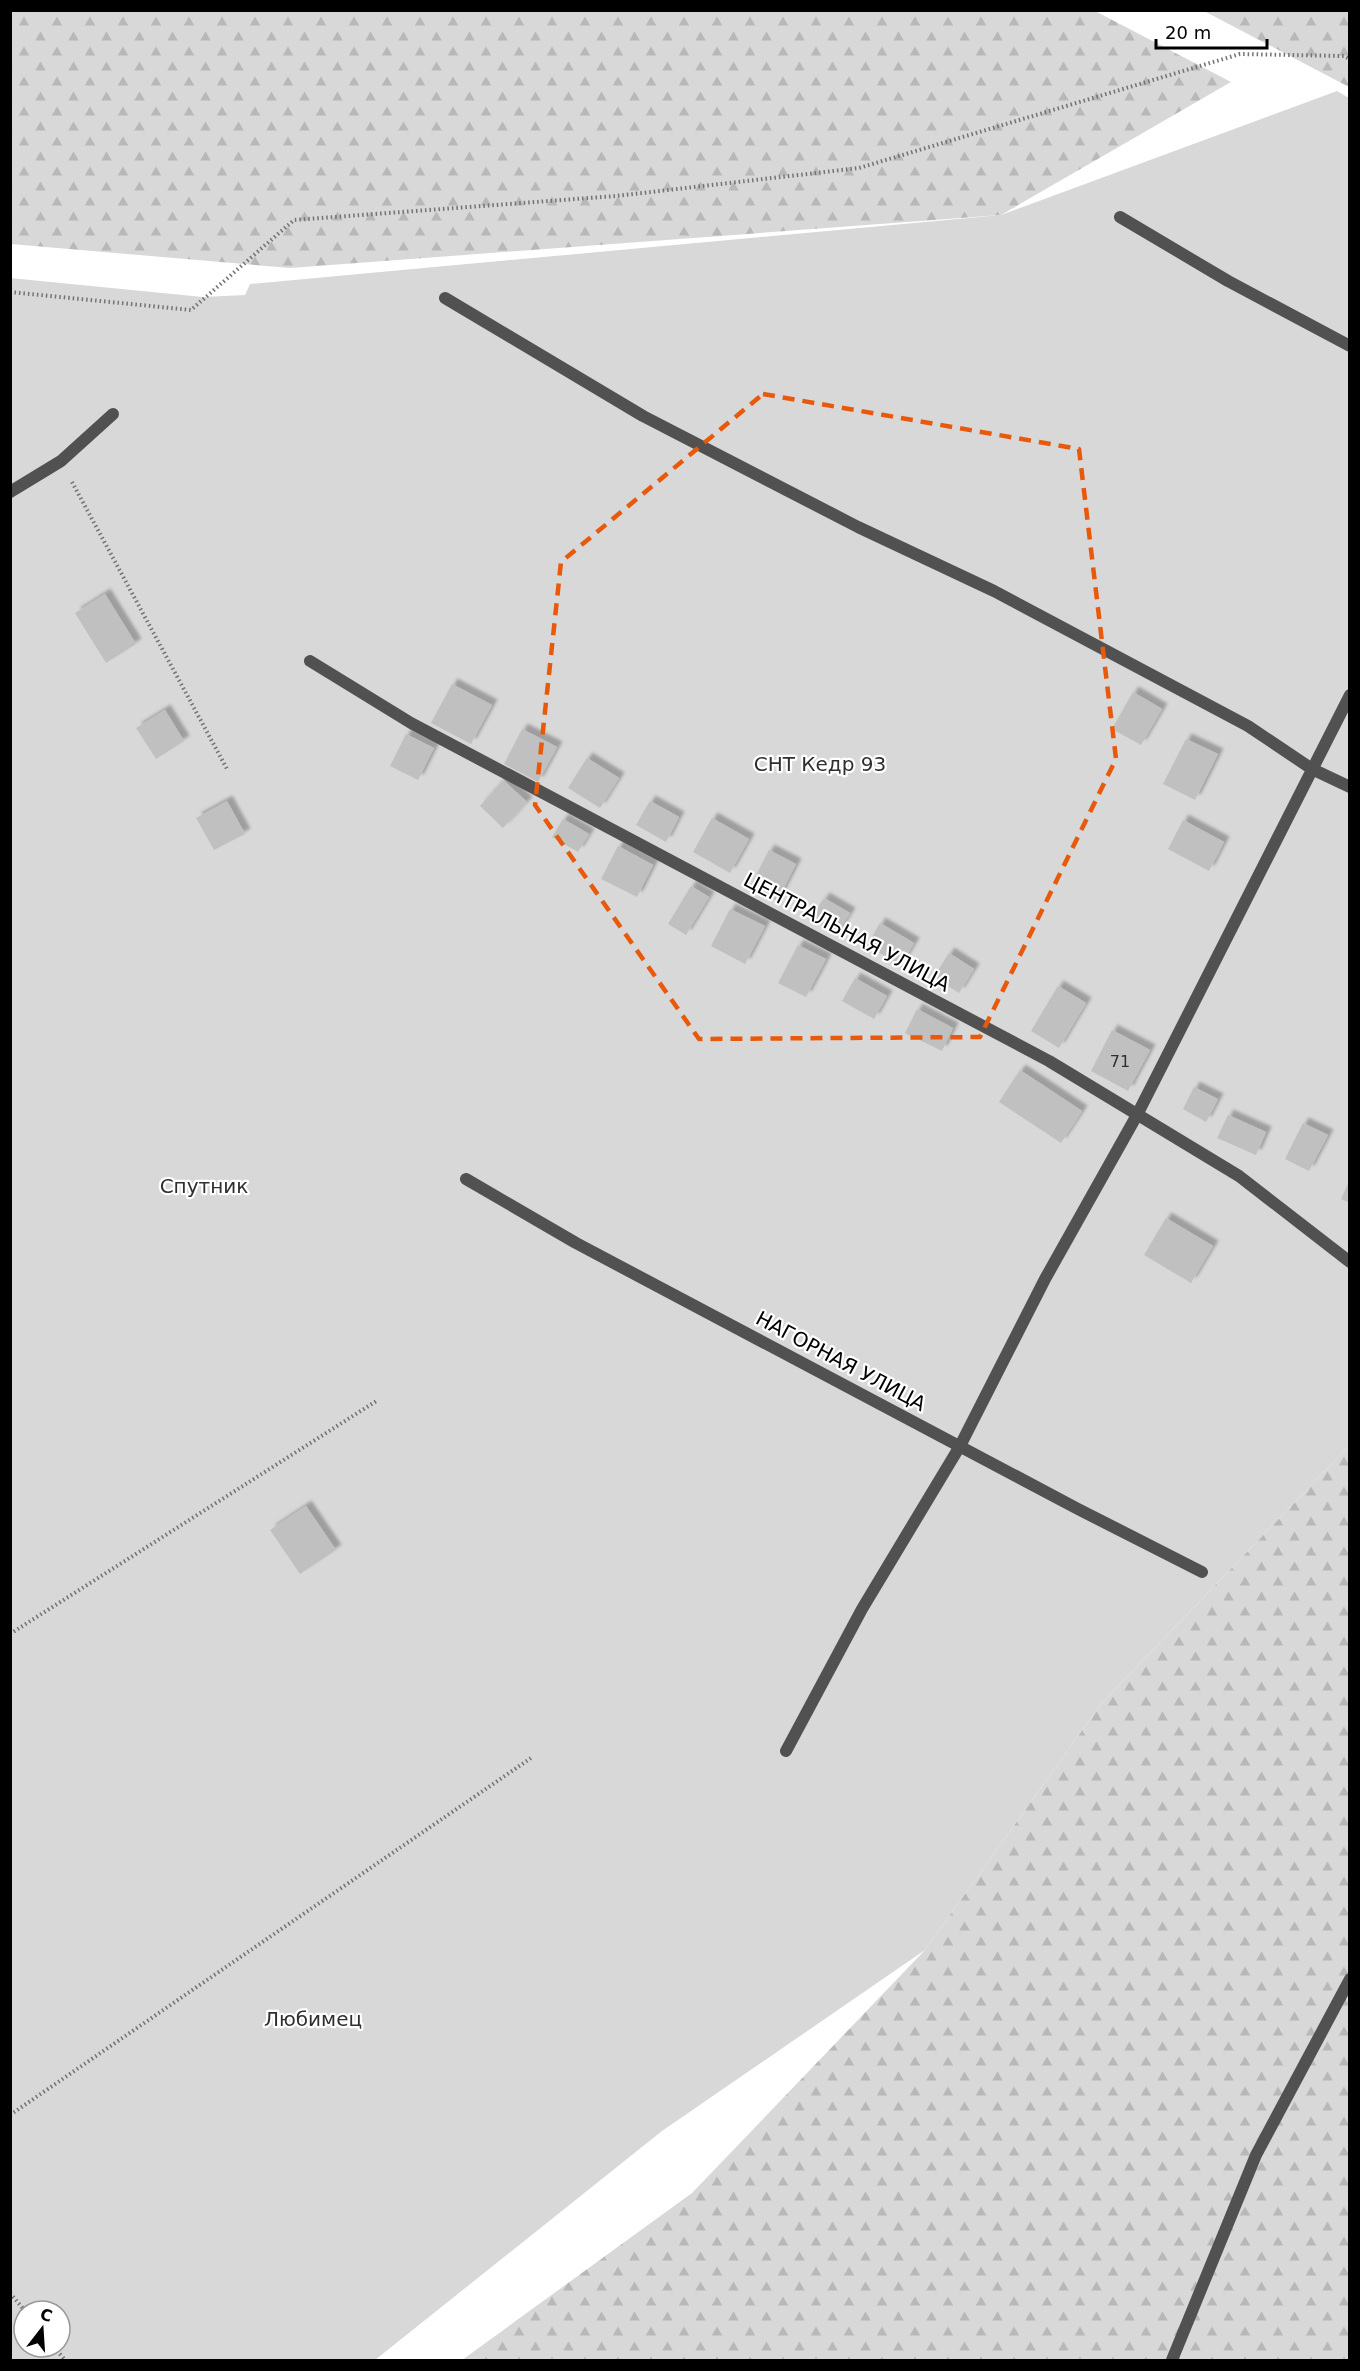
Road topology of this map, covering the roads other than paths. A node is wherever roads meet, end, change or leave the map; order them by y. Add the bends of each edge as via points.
1 (1120, 217) dead end
2 (445, 298) dead end
3 (1350, 346) edge
4 (114, 414) dead end
5 (10, 492) edge
6 (310, 661) dead end
7 (1350, 695) edge
8 (1312, 769) junction
9 (1350, 787) edge
10 (1137, 1115) junction
11 (466, 1179) dead end
12 (1350, 1262) edge
13 (960, 1446) junction
14 (1202, 1572) dead end
15 (786, 1751) dead end
16 (1350, 1979) edge
17 (1172, 2361) edge

1 - 3 street
2 - 8 street via 643,416 858,527 994,591 1248,726
4 - 5 street via 61,461
6 - 10 street, ЦЕНТРАЛЬНАЯ УЛИЦА via 411,723 1049,1061
7 - 8 street
8 - 9 street
8 - 10 street
10 - 12 street, ЦЕНТРАЛЬНАЯ УЛИЦА via 1239,1176
10 - 13 street via 1046,1278
11 - 13 street, НАГОРНАЯ УЛИЦА via 576,1243
13 - 14 street, НАГОРНАЯ УЛИЦА
13 - 15 street via 862,1609
16 - 17 street via 1256,2155

